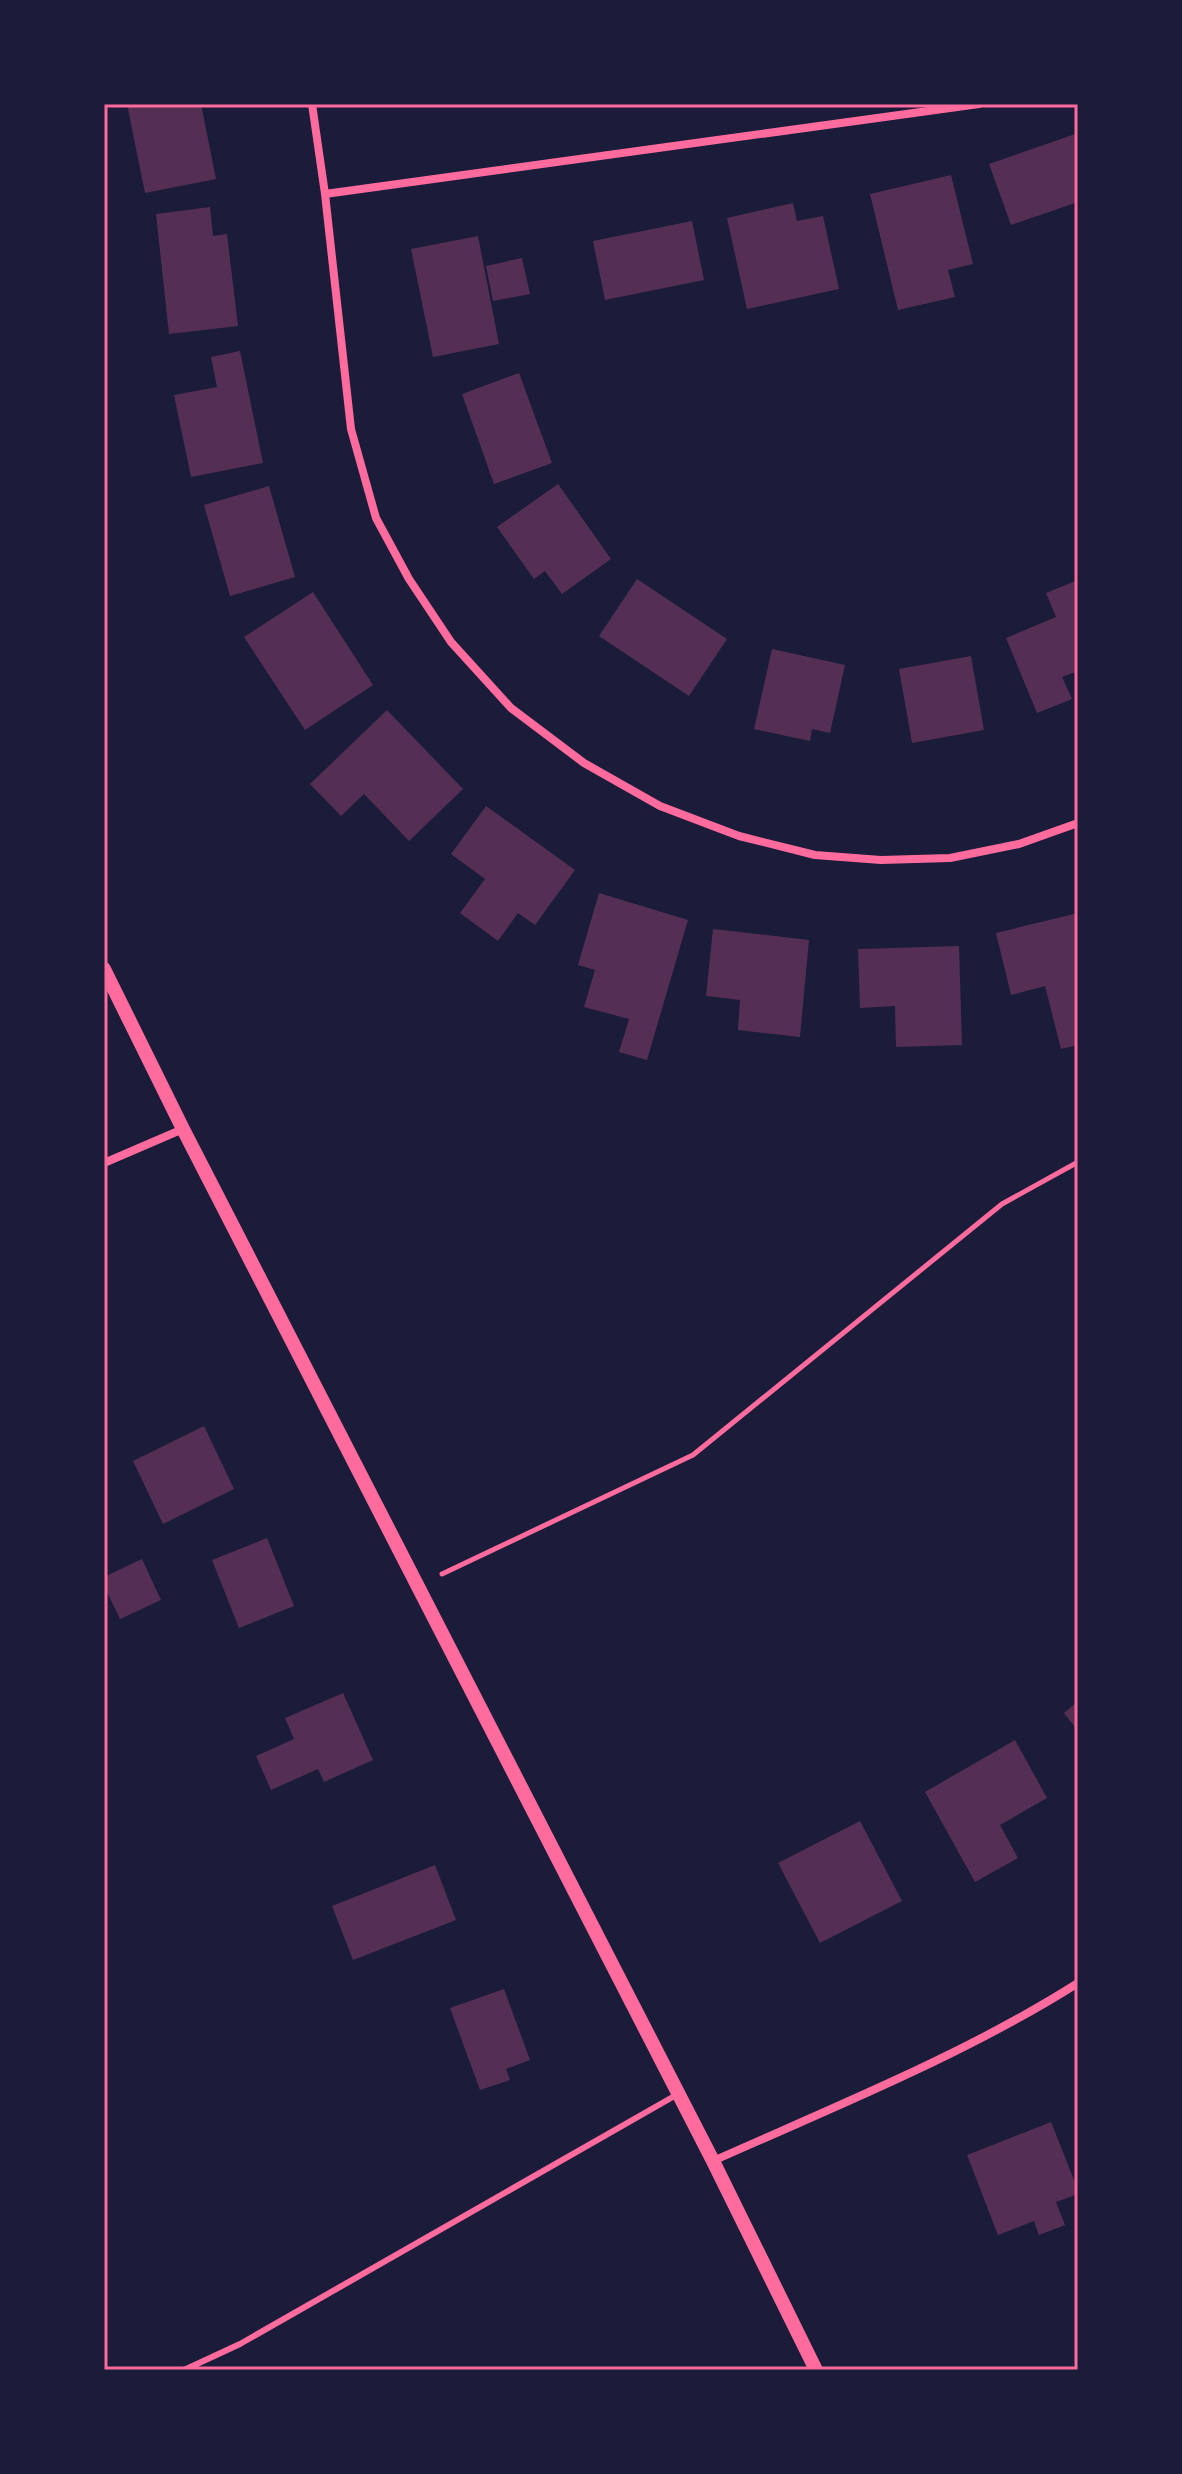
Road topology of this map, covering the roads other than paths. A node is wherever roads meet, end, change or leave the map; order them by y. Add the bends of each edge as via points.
1 (312, 104) edge
2 (979, 104) edge
3 (325, 194) junction
4 (1078, 823) edge
5 (104, 969) edge
6 (183, 1129) junction
7 (104, 1163) edge
8 (1078, 1983) edge
9 (678, 2094) junction
10 (713, 2161) junction
11 (184, 2370) edge
12 (816, 2370) edge

1 - 3 street
2 - 3 street
3 - 4 street via 351,429 376,518 451,642 511,708 584,763 660,806 739,836 815,855 950,858 1019,844
5 - 6 street
6 - 7 street
6 - 9 street
8 - 10 street via 1031,2013
9 - 10 street
9 - 11 lane via 240,2344
10 - 12 street

